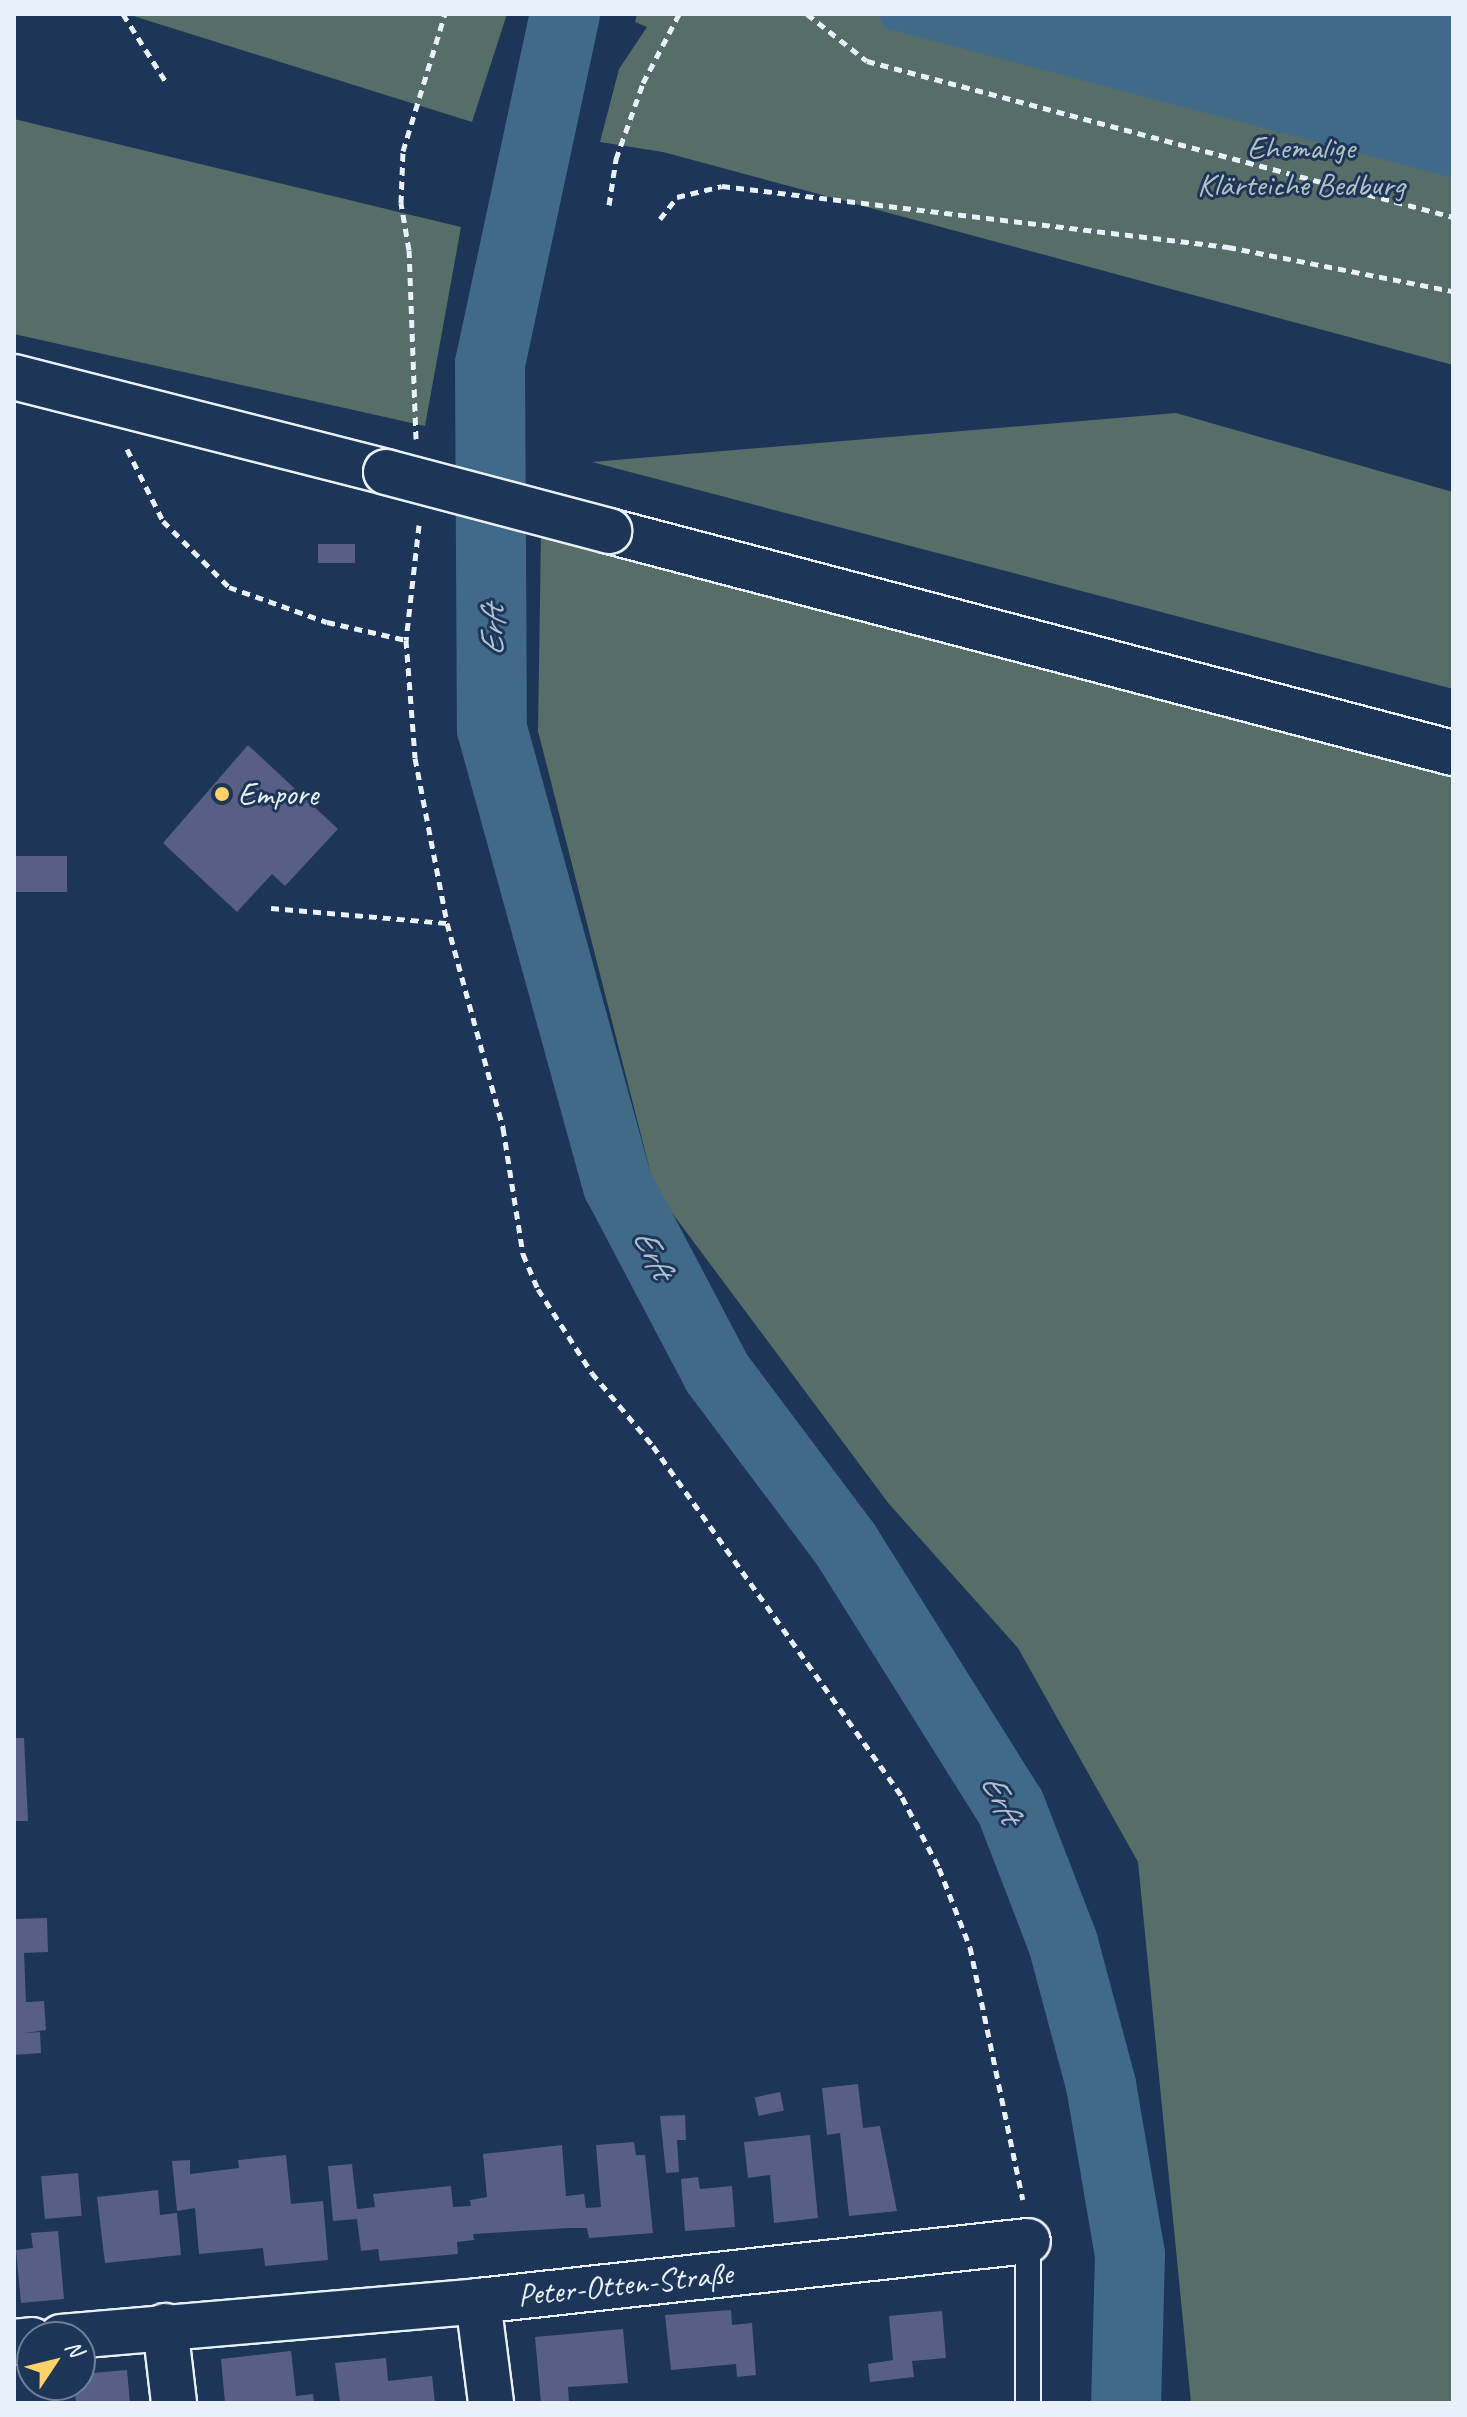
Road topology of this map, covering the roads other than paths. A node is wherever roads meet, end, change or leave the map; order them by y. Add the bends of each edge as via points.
1 (14, 377) edge
2 (1453, 753) edge
3 (1028, 2241) joint
4 (478, 2301) junction
5 (165, 2326) junction
6 (96, 2333) edge
7 (174, 2403) edge
8 (491, 2403) edge
9 (1028, 2403) edge

1 - 2 main road, bridge via 401,464 609,531
3 - 4 main road, Peter-Otten-Straße
3 - 9 lane
4 - 5 main road, Peter-Otten-Straße
4 - 8 main road
5 - 6 main road, Peter-Otten-Straße
5 - 7 main road

